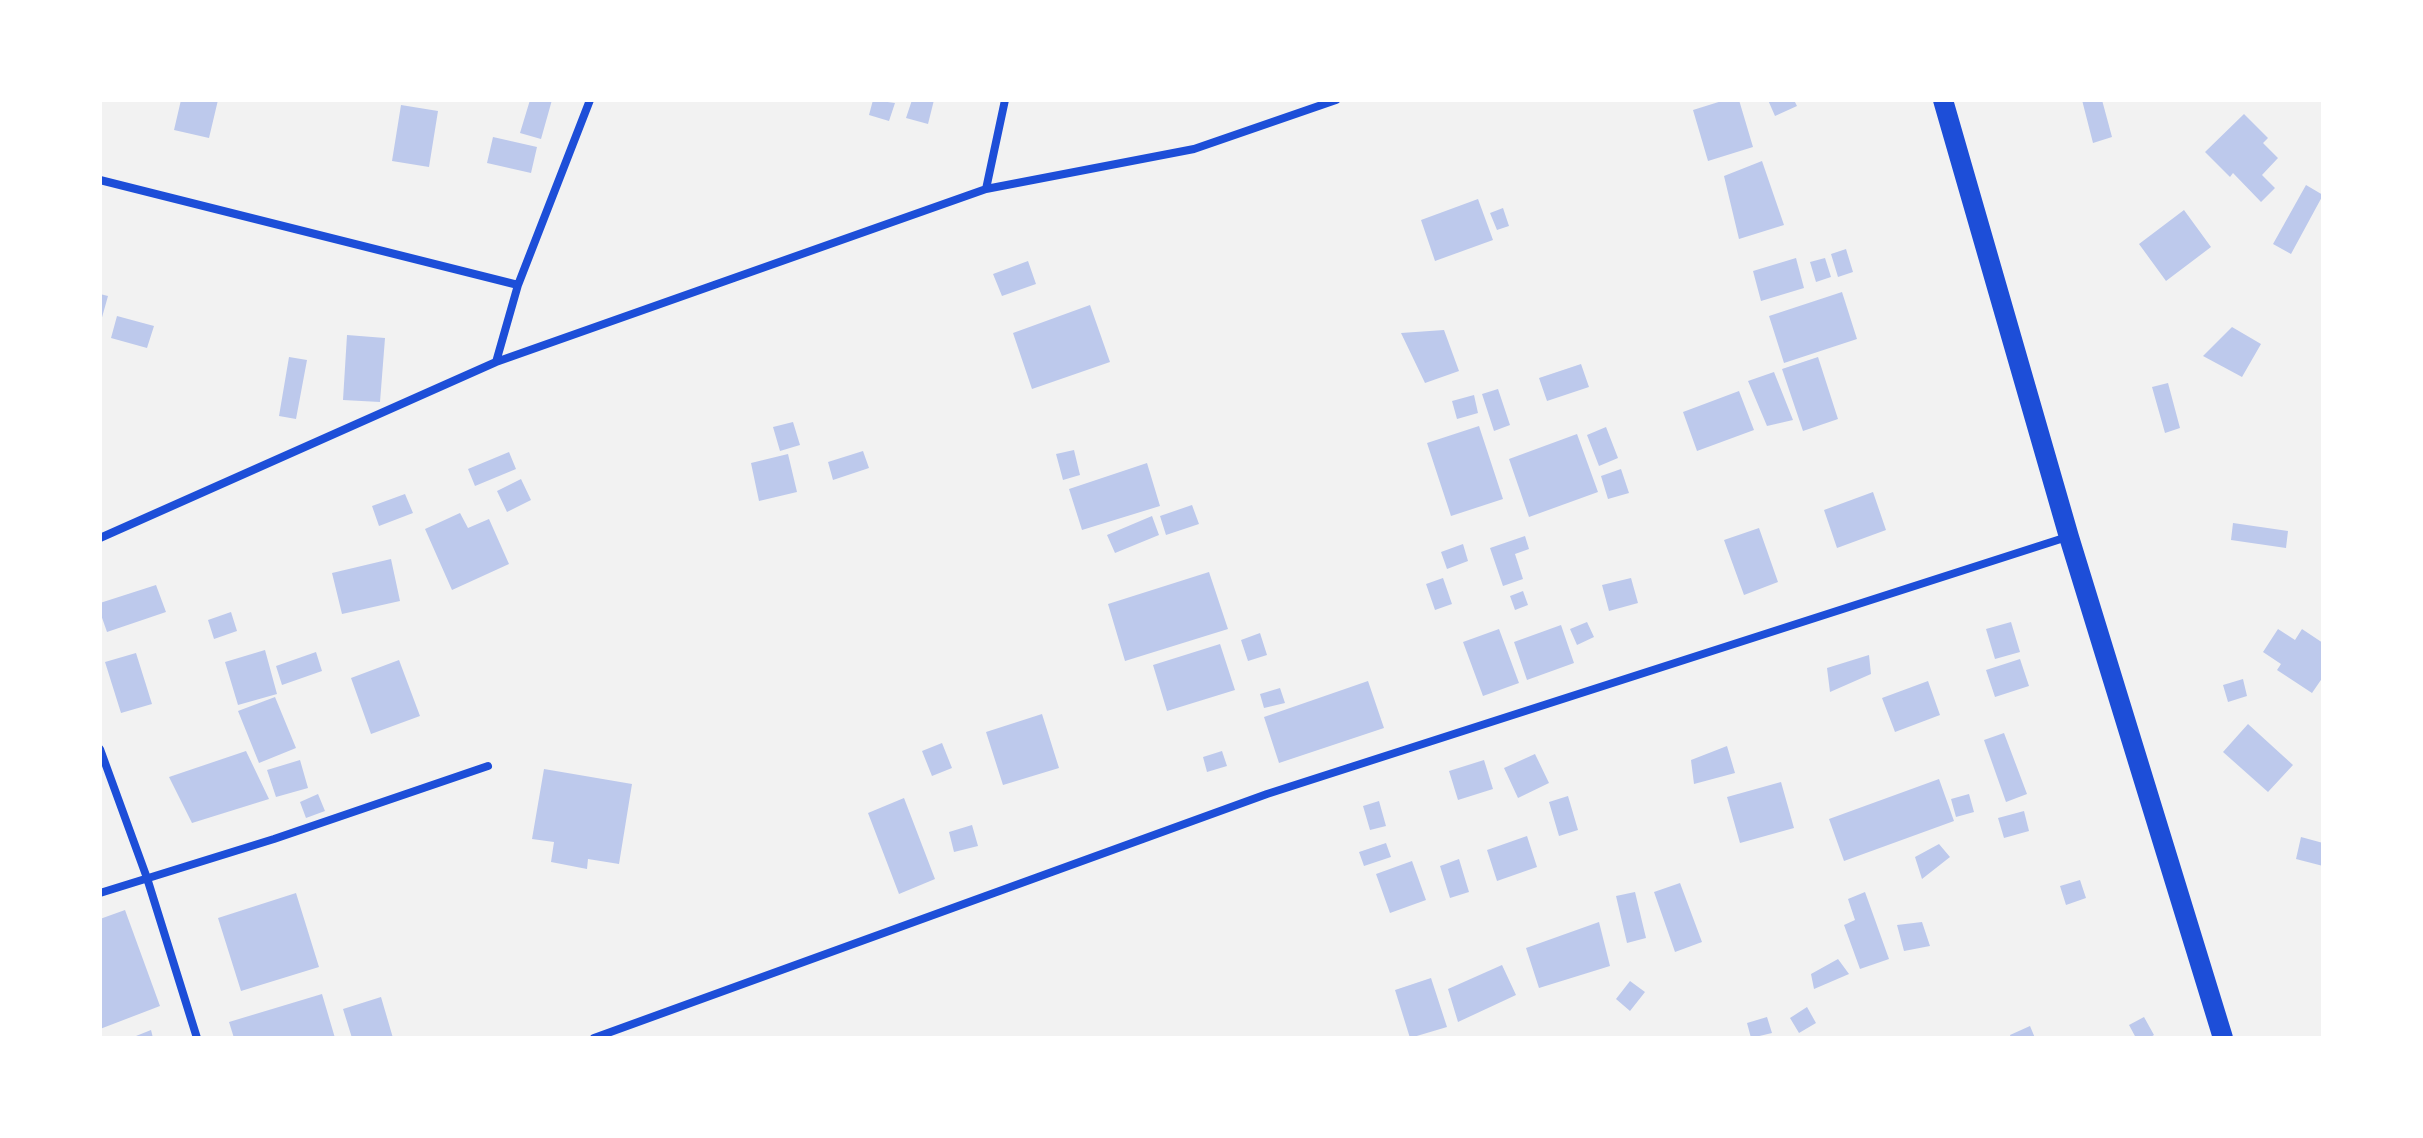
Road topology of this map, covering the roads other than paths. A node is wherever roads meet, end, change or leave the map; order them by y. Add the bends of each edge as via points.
1 (590, 100) edge
2 (1005, 100) edge
3 (1336, 100) edge
4 (1943, 100) edge
5 (100, 180) edge
6 (986, 189) junction
7 (518, 285) junction
8 (496, 362) junction
9 (2069, 537) junction
10 (100, 538) edge
11 (100, 749) edge
12 (488, 766) dead end
13 (147, 878) junction
14 (100, 893) edge
15 (197, 1038) edge
16 (594, 1038) edge
17 (2223, 1038) edge

1 - 7 street
2 - 6 street
3 - 6 street via 1194,149
4 - 9 main road
5 - 7 street
6 - 8 street
7 - 8 street
8 - 10 street
9 - 16 street via 1267,794
9 - 17 main road
11 - 13 street
12 - 13 street
13 - 14 street
13 - 15 street

